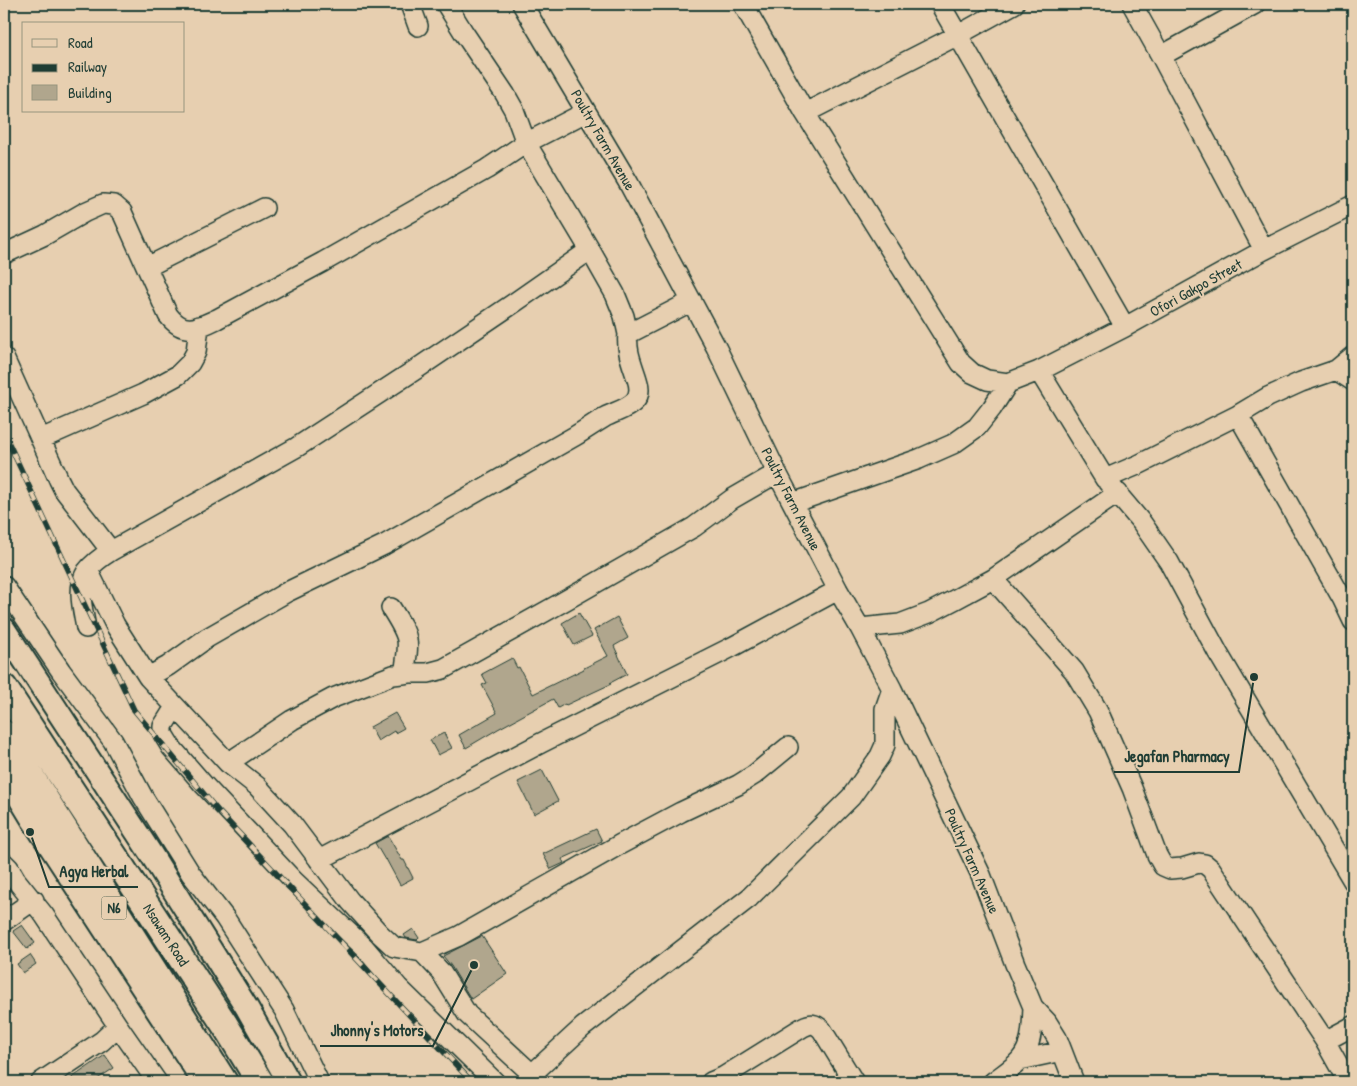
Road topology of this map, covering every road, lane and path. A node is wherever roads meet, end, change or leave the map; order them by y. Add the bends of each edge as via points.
1 (410, 4) edge
2 (446, 4) edge
3 (522, 4) edge
4 (743, 4) edge
5 (940, 4) edge
6 (1014, 4) edge
7 (1132, 4) edge
8 (1255, 4) edge
9 (418, 26) dead end
10 (958, 35) junction
11 (1162, 56) junction
12 (586, 112) junction
13 (805, 113) junction
14 (526, 143) junction
15 (1353, 205) edge
16 (264, 208) dead end
17 (590, 250) junction
18 (1264, 250) junction
19 (4, 254) edge
20 (146, 267) junction
21 (692, 302) junction
22 (199, 326) junction
23 (1125, 327) junction
24 (628, 334) junction
25 (1353, 356) edge
26 (4, 358) edge
27 (1336, 370) junction
28 (1039, 371) junction
29 (1353, 381) edge
30 (1008, 383) junction
31 (1238, 415) junction
32 (41, 439) junction
33 (777, 473) junction
34 (1105, 479) junction
35 (1118, 493) junction
36 (792, 502) junction
37 (111, 550) junction
38 (88, 570) junction
39 (993, 579) junction
40 (4, 586) edge
41 (838, 590) junction
42 (391, 608) dead end
43 (1353, 621) edge
44 (86, 628) dead end
45 (860, 628) junction
46 (4, 629) edge
47 (404, 674) junction
48 (148, 676) junction
49 (4, 688) edge
50 (892, 689) junction
51 (175, 706) junction
52 (4, 734) edge
53 (788, 747) dead end
54 (228, 763) junction
55 (4, 772) edge
56 (319, 860) junction
57 (4, 863) edge
58 (1353, 881) edge
59 (34, 900) junction
60 (4, 921) edge
61 (380, 933) junction
62 (364, 948) junction
63 (422, 952) junction
64 (1033, 1007) junction
65 (467, 1014) junction
66 (118, 1026) junction
67 (1353, 1026) edge
68 (444, 1032) junction
69 (1325, 1041) junction
70 (1062, 1052) junction
71 (1020, 1060) junction
72 (535, 1078) edge
73 (40, 1082) edge
74 (157, 1082) edge
75 (204, 1082) edge
76 (224, 1082) edge
77 (260, 1082) edge
78 (289, 1082) edge
79 (319, 1082) edge
80 (495, 1082) edge
81 (711, 1082) edge
82 (854, 1082) edge
83 (992, 1082) edge
84 (1074, 1082) edge
85 (1348, 1082) edge

1 - 9 street
2 - 14 street via 505,94
3 - 12 street, Poultry Farm Avenue
4 - 13 street
5 - 10 street
6 - 10 street
7 - 11 street
8 - 11 street
10 - 13 street
10 - 23 street
11 - 18 street
12 - 14 street
12 - 21 street, Poultry Farm Avenue via 628,182
13 - 30 street via 961,364 987,380
14 - 17 street
14 - 22 street via 480,173 332,257
15 - 18 street, Ofori Gakpo Street
16 - 20 street
17 - 24 street via 615,294
17 - 37 street via 297,447
18 - 23 street, Ofori Gakpo Street
19 - 20 street via 104,204 114,205 122,212
20 - 22 street via 175,324 185,328
21 - 24 street
21 - 33 street, Poultry Farm Avenue
22 - 32 street via 196,352 178,375
23 - 28 street, Ofori Gakpo Street
24 - 48 street via 628,354 639,384 640,394 635,403 603,418 384,546 287,592
25 - 27 street
26 - 32 street
27 - 29 street
27 - 31 street via 1268,396
28 - 30 street, Ofori Gakpo Street
28 - 34 street
30 - 36 street via 977,427 953,444 919,459
31 - 34 street
31 - 43 street
32 - 37 street via 64,490
33 - 36 street, Poultry Farm Avenue
33 - 47 street via 732,499 694,527 443,669
34 - 35 street
35 - 39 street
35 - 58 street via 1169,562 1218,653
36 - 41 street, Poultry Farm Avenue
37 - 38 street
38 - 44 street via 81,597
38 - 48 street via 115,625
39 - 45 street via 900,624
39 - 69 street via 1074,671 1098,711 1163,866 1182,868 1198,863 1211,869
40 - 79 street via 113,742 187,866 284,1010
41 - 45 street, Poultry Farm Avenue
41 - 56 street via 732,648
42 - 47 street via 408,639
45 - 50 street, Poultry Farm Avenue
46 - 78 main road via 248,1008
47 - 54 street via 393,675 333,698 292,720
48 - 51 street
49 - 77 highway, Nsawam Road / N6
50 - 64 street, Poultry Farm Avenue via 981,875
50 - 72 street via 886,709 885,744 851,797 749,898 583,1027
51 - 54 street
51 - 62 street via 163,726 163,734 171,747 294,881
52 - 76 highway, Nsawam Road / N6
53 - 63 street via 738,785 619,845 459,936
54 - 56 street via 257,786
55 - 75 main road
56 - 61 street via 350,901
57 - 59 street
59 - 60 street
59 - 66 street
61 - 62 street
61 - 63 street via 394,947
62 - 68 street
63 - 65 street via 441,972
64 - 70 street via 1047,1022
64 - 71 street via 1032,1032 1028,1048
65 - 68 street
65 - 72 street
66 - 73 street via 102,1041
66 - 74 street
67 - 69 street
68 - 80 street
69 - 85 street
70 - 71 street
70 - 84 street
71 - 83 street
81 - 82 street via 811,1024 822,1030

